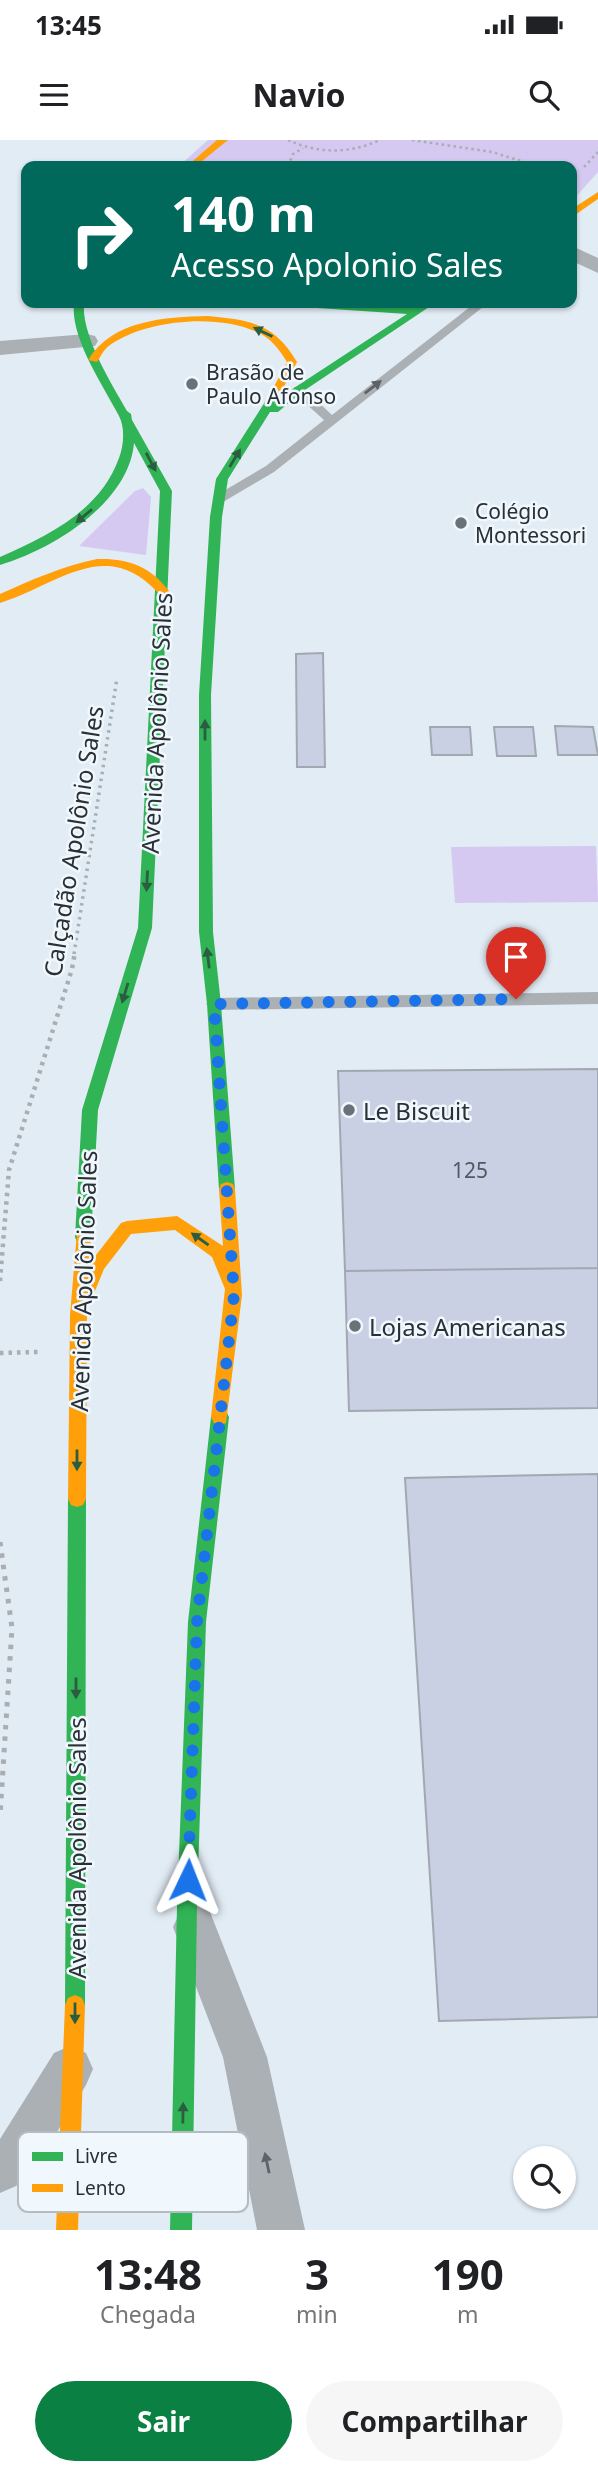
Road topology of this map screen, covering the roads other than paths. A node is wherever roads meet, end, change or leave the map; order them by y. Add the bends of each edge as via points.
1 (223, 140) edge
2 (189, 144) dead end
3 (207, 152) junction
4 (197, 161) edge
5 (597, 194) edge
6 (577, 210) edge
7 (577, 256) edge
8 (598, 267) edge
9 (78, 308) edge
10 (421, 308) edge
11 (475, 308) edge
12 (0, 348) edge
13 (90, 350) junction
14 (298, 390) junction
15 (126, 414) junction
16 (331, 419) junction
17 (256, 424) junction
18 (219, 499) junction
19 (0, 561) edge
20 (163, 591) junction
21 (0, 599) edge
22 (598, 998) edge
23 (214, 1004) junction
24 (234, 1295) junction
25 (78, 1315) junction
26 (187, 1906) junction
27 (75, 2061) junction
28 (31, 2132) edge
29 (72, 2132) edge
30 (183, 2132) edge
31 (18, 2153) edge
32 (0, 2170) edge
33 (68, 2212) edge
34 (181, 2212) edge
35 (67, 2230) edge
36 (181, 2230) edge
37 (281, 2230) edge

1 - 3 street
2 - 3 street
3 - 4 street
5 - 6 street
7 - 8 street
9 - 13 street, Avenida Apolônio Sales
10 - 14 street
16 -> 11 lane
12 - 13 street
13 - 15 street, Avenida Apolônio Sales
17 -> 13 street, Avenida Apolônio Sales via 292,362 285,345 261,328 227,321 144,325
14 - 16 lane
14 - 17 street
15 -> 19 street via 127,450 115,485 83,519
15 -> 20 street, Avenida Apolônio Sales via 166,491
16 - 18 lane via 270,470
18 -> 17 street, Avenida Apolônio Sales via 222,479
23 -> 18 street, Avenida Apolônio Sales via 206,932 205,695
20 - 21 street via 143,570 115,563 74,568
20 -> 25 street, Avenida Apolônio Sales via 145,928 90,1110
22 - 23 lane
23 - 24 street, Avenida Apolônio Sales
24 -> 25 street via 218,1252 177,1223 127,1228 97,1265
24 - 26 street, Avenida Apolônio Sales via 197,1622
25 -> 27 street, Avenida Apolônio Sales
30 -> 26 street, Avenida Apolônio Sales
37 -> 26 street, Avenida Apolônio Sales via 245,2057
27 - 28 street
27 - 29 street, Avenida Apolônio Sales
31 - 32 street
33 - 35 street, Avenida Apolônio Sales
36 -> 34 street, Avenida Apolônio Sales

